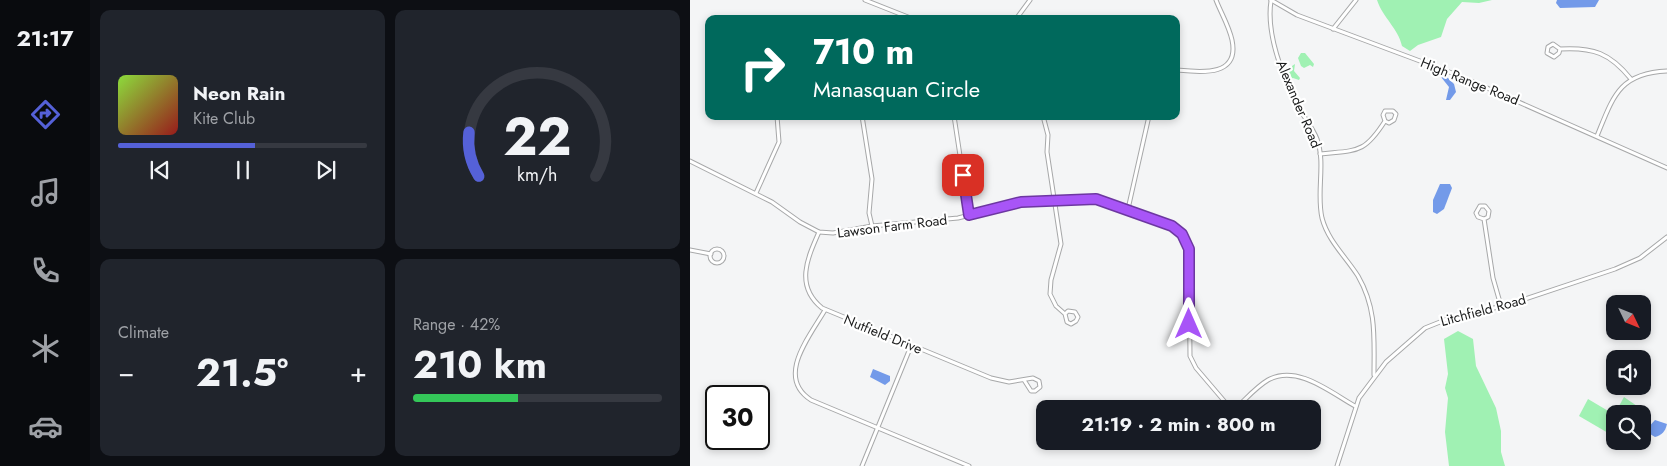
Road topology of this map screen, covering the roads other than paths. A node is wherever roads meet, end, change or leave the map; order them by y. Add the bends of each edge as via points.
1 (865, 0) edge
2 (1030, 0) edge
3 (1216, 0) edge
4 (1271, 0) edge
5 (1356, 0) edge
6 (903, 15) edge
7 (1019, 15) edge
8 (1333, 29) junction
9 (1560, 49) junction
10 (1180, 70) edge
11 (1667, 71) edge
12 (1631, 80) junction
13 (777, 120) edge
14 (863, 120) edge
15 (955, 120) edge
16 (1044, 120) edge
17 (1148, 120) edge
18 (1385, 121) junction
19 (1596, 136) junction
20 (1320, 154) junction
21 (690, 161) edge
22 (1667, 168) edge
23 (756, 193) junction
24 (1055, 200) junction
25 (1128, 209) junction
26 (969, 215) junction
27 (1484, 219) junction
28 (872, 226) junction
29 (820, 232) junction
30 (1667, 237) edge
31 (690, 250) edge
32 (710, 254) junction
33 (1501, 306) junction
34 (825, 310) junction
35 (1065, 314) junction
36 (911, 346) junction
37 (1374, 376) junction
38 (1024, 380) junction
39 (1223, 400) edge
40 (1246, 400) edge
41 (1355, 406) junction
42 (877, 427) junction
43 (862, 466) edge
44 (969, 466) edge
45 (1337, 466) edge

1 - 6 street
2 - 7 street
3 - 10 street via 1232,38 1230,58 1212,72
4 - 8 street, High Range Road via 1297,15
4 - 20 street, Alexander Road via 1270,15 1277,49 1296,102 1317,139
5 - 8 street
8 - 19 street, High Range Road via 1444,70
9 - 9 street via 1551,44 1547,53 1554,57
9 - 12 street via 1575,48 1605,55 1614,60
11 - 12 street via 1645,73
12 - 19 street via 1615,94
13 - 23 street via 779,142
14 - 28 street via 872,179 869,209
15 - 26 street
16 - 24 street
17 - 25 street
18 - 18 street via 1391,122 1396,114 1389,110 1384,113
18 - 20 street via 1373,140 1363,148
19 - 22 street, High Range Road
20 - 37 street, Alexander Road via 1323,219 1334,244 1360,280 1373,312
21 - 23 street, Lawson Farm Road
23 - 29 street, Lawson Farm Road
24 - 25 street, Lawson Farm Road via 1096,199
24 - 26 street, Lawson Farm Road via 1021,202
24 - 35 street via 1061,244 1050,294
25 - 39 street, Lawson Farm Road via 1174,227 1186,240 1189,252 1189,352 1196,368
26 - 28 street, Lawson Farm Road
27 - 27 street via 1476,213 1480,206 1489,211
27 - 33 street
28 - 29 street, Lawson Farm Road
29 - 34 street, Nutfield Drive via 806,269 805,282 812,298
30 - 33 street, Litchfield Road via 1628,264
31 - 32 street
32 - 32 street via 716,262 723,258 723,253 718,250
33 - 37 street, Litchfield Road via 1431,325 1409,341
34 - 36 street, Nutfield Drive
34 - 42 street via 796,363 796,382 811,400
35 - 35 street via 1068,324 1078,317 1074,312
36 - 38 street, Nutfield Drive via 1001,381
36 - 42 street
37 - 41 street, Litchfield Road
38 - 38 street, Nutfield Drive via 1038,379 1040,387 1036,392 1031,391
40 - 41 street via 1270,380 1290,375 1303,378
41 - 45 street, Litchfield Road
42 - 43 street
42 - 44 street

